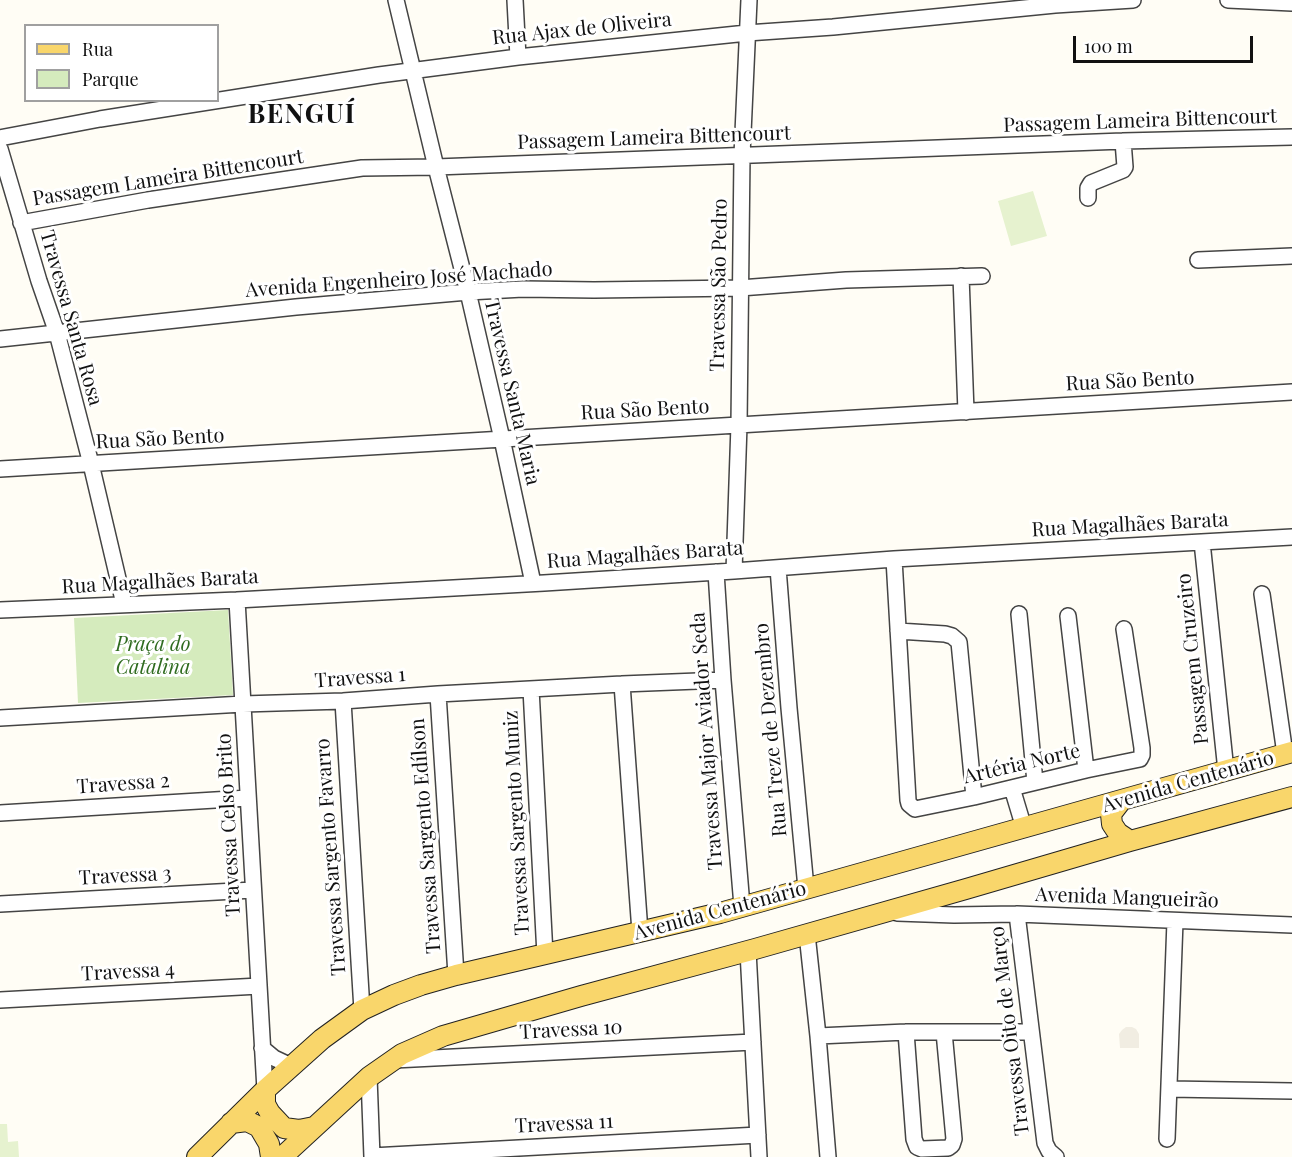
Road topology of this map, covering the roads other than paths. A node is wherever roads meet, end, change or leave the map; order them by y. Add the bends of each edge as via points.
1 (396, 0) edge
2 (515, 0) edge
3 (749, 0) edge
4 (1133, 0) edge
5 (1228, 0) edge
6 (1292, 3) edge
7 (747, 33) junction
8 (518, 57) junction
9 (412, 70) junction
10 (219, 100) edge
11 (208, 102) edge
12 (1292, 137) edge
13 (0, 138) edge
14 (1123, 141) junction
15 (0, 149) edge
16 (742, 155) junction
17 (436, 167) junction
18 (1088, 198) dead end
19 (21, 223) junction
20 (1292, 256) edge
21 (1198, 260) dead end
22 (961, 276) junction
23 (982, 276) dead end
24 (740, 288) junction
25 (468, 292) junction
26 (57, 333) junction
27 (0, 339) edge
28 (1292, 392) edge
29 (966, 412) junction
30 (739, 425) junction
31 (502, 439) junction
32 (91, 464) junction
33 (0, 469) edge
34 (1292, 537) edge
35 (1202, 542) junction
36 (894, 559) junction
37 (778, 568) junction
38 (734, 571) junction
39 (716, 572) junction
40 (532, 583) junction
41 (1262, 594) dead end
42 (237, 600) junction
43 (124, 604) junction
44 (0, 610) edge
45 (1018, 614) dead end
46 (1068, 616) dead end
47 (1124, 629) dead end
48 (898, 631) junction
49 (723, 680) junction
50 (622, 684) junction
51 (531, 689) junction
52 (438, 694) junction
53 (343, 701) junction
54 (243, 704) junction
55 (0, 718) edge
56 (1288, 753) edge
57 (1086, 770) junction
58 (1226, 771) junction
59 (1035, 782) junction
60 (1012, 788) junction
61 (974, 797) junction
62 (248, 798) junction
63 (1292, 798) edge
64 (1121, 801) junction
65 (1084, 811) junction
66 (0, 813) edge
67 (1024, 828) junction
68 (1130, 841) junction
69 (1099, 850) junction
70 (806, 888) junction
71 (966, 889) junction
72 (253, 890) junction
73 (0, 904) edge
74 (742, 906) junction
75 (882, 913) junction
76 (1017, 914) junction
77 (960, 915) junction
78 (1175, 921) junction
79 (1292, 925) edge
80 (640, 932) junction
81 (807, 934) junction
82 (748, 951) junction
83 (545, 955) junction
84 (456, 975) junction
85 (259, 986) junction
86 (0, 1000) edge
87 (362, 1010) junction
88 (906, 1032) junction
89 (944, 1032) junction
90 (1031, 1032) junction
91 (818, 1036) junction
92 (753, 1042) junction
93 (262, 1048) junction
94 (391, 1060) junction
95 (291, 1066) junction
96 (369, 1077) junction
97 (1169, 1089) junction
98 (265, 1090) junction
99 (1292, 1091) edge
100 (231, 1123) junction
101 (314, 1127) junction
102 (758, 1135) junction
103 (1167, 1139) dead end
104 (197, 1157) edge
105 (270, 1157) edge
106 (282, 1157) edge
107 (372, 1157) edge
108 (759, 1157) edge
109 (828, 1157) edge
110 (1056, 1157) edge

1 - 9 street, Travessa Santa Maria
2 - 8 street
3 - 7 street, Travessa São Pedro
4 - 7 street, Rua Ajax de Oliveira
5 - 6 street
7 - 8 street, Rua Ajax de Oliveira
7 - 16 street, Travessa São Pedro
8 - 9 street, Rua Ajax de Oliveira
9 - 10 street, Rua Ajax de Oliveira
9 - 17 street, Travessa Santa Maria
11 - 13 street, Rua Ajax de Oliveira
12 - 14 street, Passagem Lameira Bittencourt
14 - 16 street, Passagem Lameira Bittencourt
14 - 18 street via 1125,167 1091,183
15 - 19 street, Travessa Santa Rosa
16 - 17 street, Passagem Lameira Bittencourt
16 - 24 street, Travessa São Pedro
17 - 19 street, Passagem Lameira Bittencourt via 362,168
17 - 25 street, Travessa Santa Maria
19 - 26 street, Travessa Santa Rosa
20 - 21 street
22 - 23 street, Avenida Engenheiro José Machado
22 - 24 street, Avenida Engenheiro José Machado
22 - 29 street
24 - 25 street, Avenida Engenheiro José Machado
24 - 30 street, Travessa São Pedro
25 - 26 street, Avenida Engenheiro José Machado
25 - 31 street, Travessa Santa Maria
26 - 27 street, Avenida Engenheiro José Machado
26 - 32 street, Travessa Santa Rosa
28 - 29 street, Rua São Bento
29 - 30 street, Rua São Bento
30 - 31 street, Rua São Bento
30 - 38 street, Travessa São Pedro
31 - 32 street, Rua São Bento
31 - 40 street, Travessa Santa Maria
32 - 33 street, Rua São Bento
32 - 43 street, Travessa Santa Rosa
34 - 35 street, Rua Magalhães Barata
35 - 36 street, Rua Magalhães Barata
35 - 58 street, Passagem Cruzeiro
36 - 37 street, Rua Magalhães Barata
36 - 48 street
37 - 38 street, Rua Magalhães Barata
37 - 70 street, Rua Treze de Dezembro
38 - 39 street, Rua Magalhães Barata
39 - 40 street, Rua Magalhães Barata
39 - 49 street, Travessa Major Aviador Seda
40 - 42 street, Rua Magalhães Barata
41 - 56 street
42 - 43 street, Rua Magalhães Barata
42 - 54 street, Travessa Celso Brito
43 - 44 street, Rua Magalhães Barata
45 - 59 street
46 - 57 street
47 - 57 street, Artéria Norte via 1142,755 1138,760
48 - 61 street via 945,634 959,642
48 - 61 street, Artéria Norte via 909,804 918,809
49 - 50 street, Travessa 1
49 - 74 street, Travessa Major Aviador Seda
50 - 51 street, Travessa 1
50 - 80 street
51 - 52 street, Travessa 1
51 - 83 street, Travessa Sargento Muniz
52 - 53 street, Travessa 1
52 - 84 street, Travessa Sargento Edílson
53 - 54 street, Travessa 1
53 - 87 street, Travessa Sargento Favarro
54 - 55 street, Travessa 1
54 - 62 street, Travessa Celso Brito
56 - 58 main road, Avenida Centenário
57 - 59 street, Artéria Norte
58 - 64 main road, Avenida Centenário
59 - 60 street, Artéria Norte
60 - 61 street, Artéria Norte
60 - 67 street
62 - 66 street, Travessa 2
62 - 72 street, Travessa Celso Brito
63 - 68 main road, Avenida Centenário
64 - 65 main road, Avenida Centenário
64 - 68 main road via 1111,814 1112,824
65 - 67 main road, Avenida Centenário
65 - 69 main road via 1099,818 1104,827 1105,838
67 - 70 main road, Avenida Centenário
68 - 69 main road, Avenida Centenário
69 - 71 main road, Avenida Centenário
70 - 74 main road, Avenida Centenário
71 - 75 main road, Avenida Centenário
71 - 77 street via 954,901 955,911
72 - 73 street, Travessa 3
72 - 85 street, Travessa Celso Brito
74 - 80 main road, Avenida Centenário
75 - 77 street, Avenida Mangueirão
75 - 81 main road, Avenida Centenário
76 - 77 street, Avenida Mangueirão
76 - 78 street, Avenida Mangueirão
76 - 90 street, Travessa Oito de Março
78 - 79 street, Avenida Mangueirão
78 - 97 street
80 - 83 main road, Avenida Centenário
81 - 82 main road, Avenida Centenário
81 - 91 street
82 - 92 street
82 - 94 main road, Avenida Centenário via 476,1026 427,1042
83 - 84 main road, Avenida Centenário
84 - 87 main road, Avenida Centenário
85 - 86 street, Travessa 4
85 - 93 street, Travessa Celso Brito
87 - 95 main road, Avenida Centenário
88 - 89 street
88 - 89 street via 914,1139 922,1149 948,1148 954,1139
88 - 91 street
89 - 90 street
90 - 110 street, Travessa Oito de Março via 1045,1143
91 - 109 street
92 - 94 street, Travessa 10
92 - 102 street
93 - 95 street
93 - 98 street, Travessa Celso Brito
94 - 96 main road, Avenida Centenário
95 - 98 main road, Avenida Centenário
96 - 101 main road, Avenida Centenário
96 - 107 street
97 - 99 street
97 - 103 street
98 - 100 main road, Avenida Centenário
98 - 101 main road via 265,1104 284,1128
100 - 104 main road, Avenida Centenário
100 - 105 main road via 248,1121 259,1127 269,1144
101 - 106 main road, Avenida Centenário
102 - 107 street, Travessa 11
102 - 108 street

